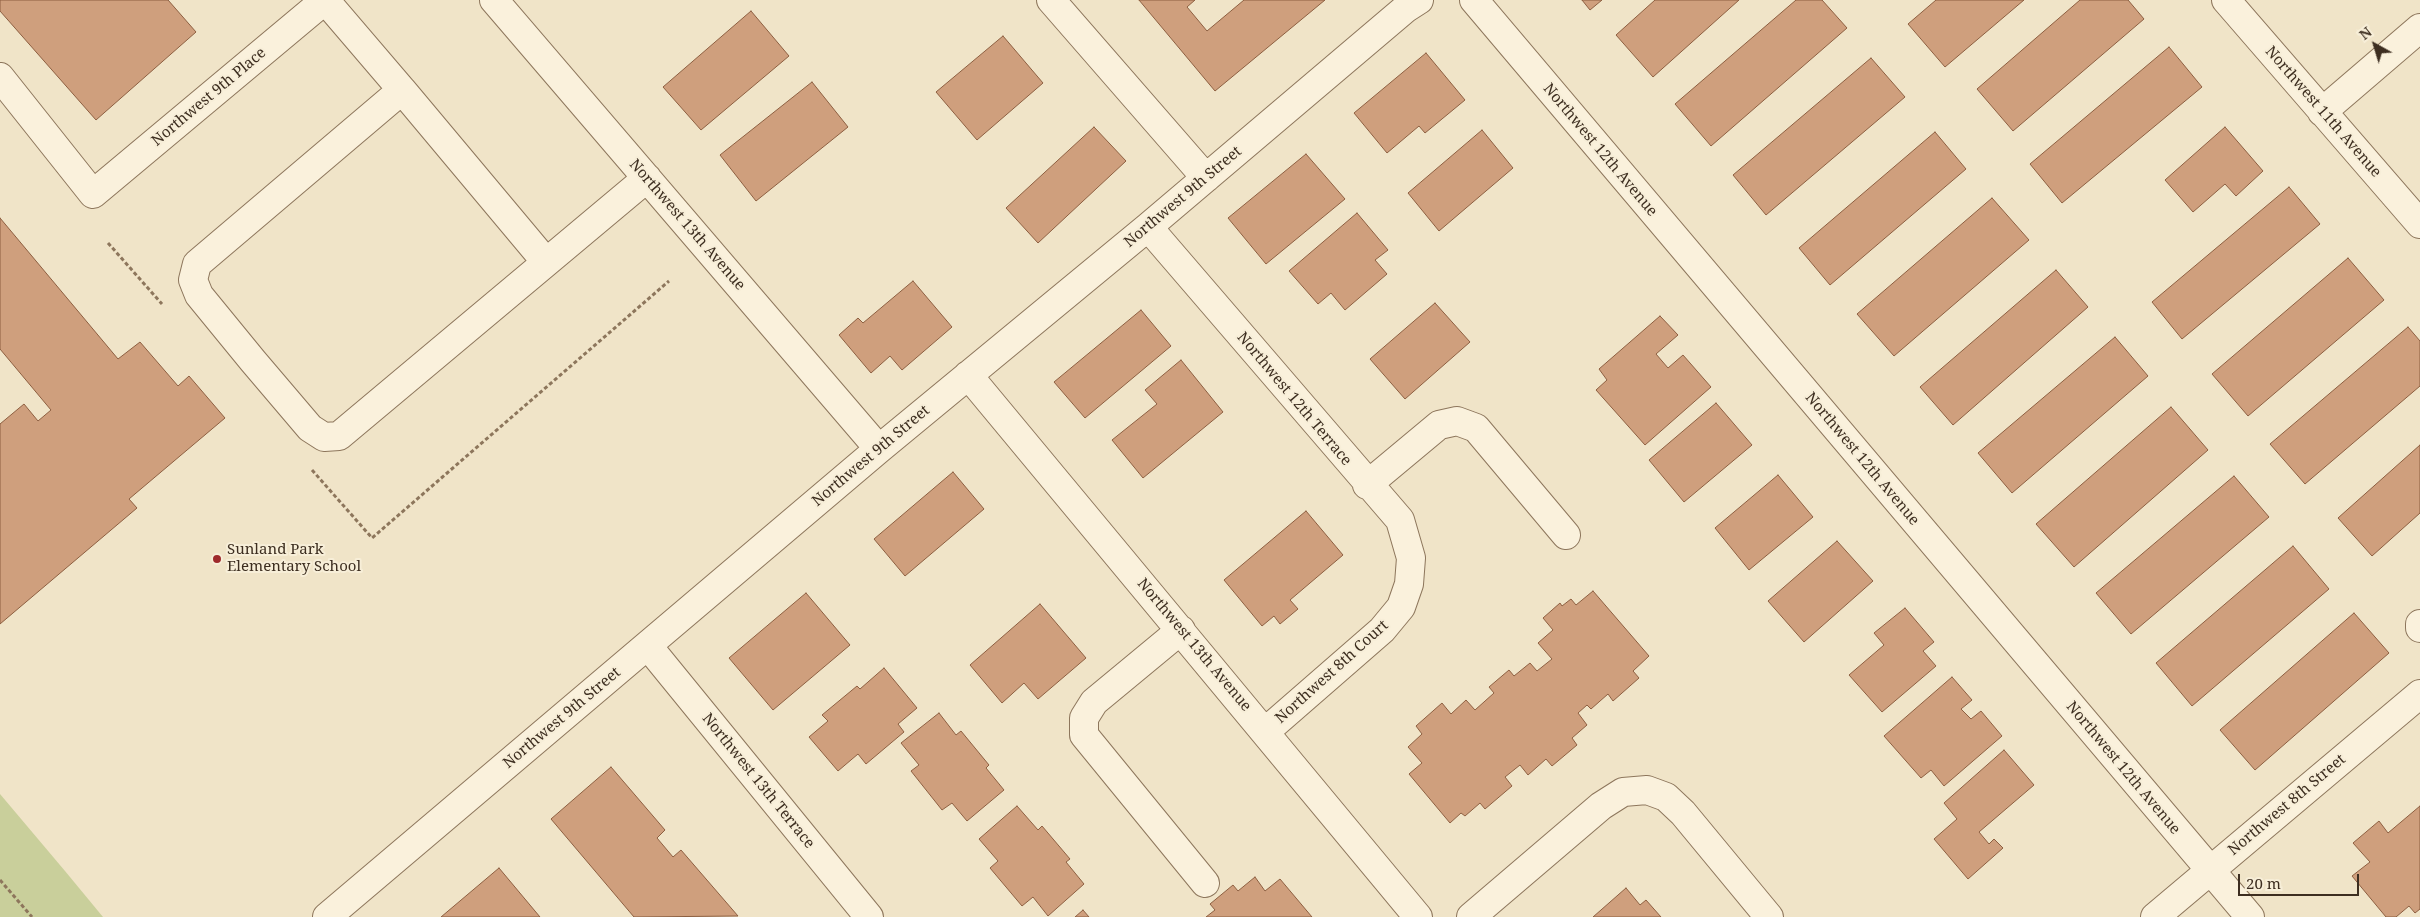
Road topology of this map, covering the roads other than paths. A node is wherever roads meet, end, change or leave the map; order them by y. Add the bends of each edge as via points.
1 (325, 0) edge
2 (494, 0) edge
3 (1051, 0) edge
4 (1419, 0) edge
5 (1474, 0) edge
6 (2226, 0) edge
7 (2420, 28) edge
8 (0, 77) edge
9 (402, 90) junction
10 (2322, 112) junction
11 (647, 178) junction
12 (1206, 178) junction
13 (2420, 224) edge
14 (1148, 227) junction
15 (546, 262) junction
16 (968, 375) junction
17 (879, 449) junction
18 (1367, 485) junction
19 (1566, 536) dead end
20 (1409, 584) joint
21 (2420, 624) edge
22 (2420, 628) edge
23 (1181, 630) junction
24 (648, 646) junction
25 (2420, 694) edge
26 (1266, 731) junction
27 (2209, 870) junction
28 (1205, 883) dead end
29 (327, 917) edge
30 (869, 917) edge
31 (1418, 917) edge
32 (1471, 917) edge
33 (1769, 917) edge
34 (2155, 917) edge
35 (2250, 917) edge

1 - 8 street, Northwest 9th Place via 92,194
1 - 9 street
2 - 11 street, Northwest 13th Avenue
3 - 12 street
4 - 12 street, Northwest 9th Street
5 - 27 street, Northwest 12th Avenue
6 - 10 street, Northwest 11th Avenue
7 - 10 street
9 - 15 street
9 - 15 street via 197,264 193,280 199,295 253,361 310,428 324,437 339,436
10 - 13 street, Northwest 11th Avenue
11 - 15 street
11 - 17 street, Northwest 13th Avenue
12 - 14 street, Northwest 9th Street
14 - 16 street, Northwest 9th Street
14 - 18 street, Northwest 12th Terrace
16 - 17 street, Northwest 9th Street
16 - 23 street, Northwest 13th Avenue
17 - 24 street, Northwest 9th Street
18 - 19 street via 1439,425 1457,421 1476,428
18 - 20 street, Northwest 12th Terrace via 1400,520 1411,558
20 - 26 street, Northwest 8th Court via 1401,607 1382,630
21 - 22 street
23 - 26 street, Northwest 13th Avenue
23 - 28 street via 1094,702 1084,718 1084,736
24 - 29 street, Northwest 9th Street
24 - 30 street, Northwest 13th Terrace
25 - 27 street, Northwest 8th Street
26 - 31 street, Northwest 13th Avenue
27 - 34 street, Northwest 8th Street
27 - 35 street, Northwest 12th Avenue
32 - 33 street via 1601,806 1623,792 1647,790 1666,797 1683,813

